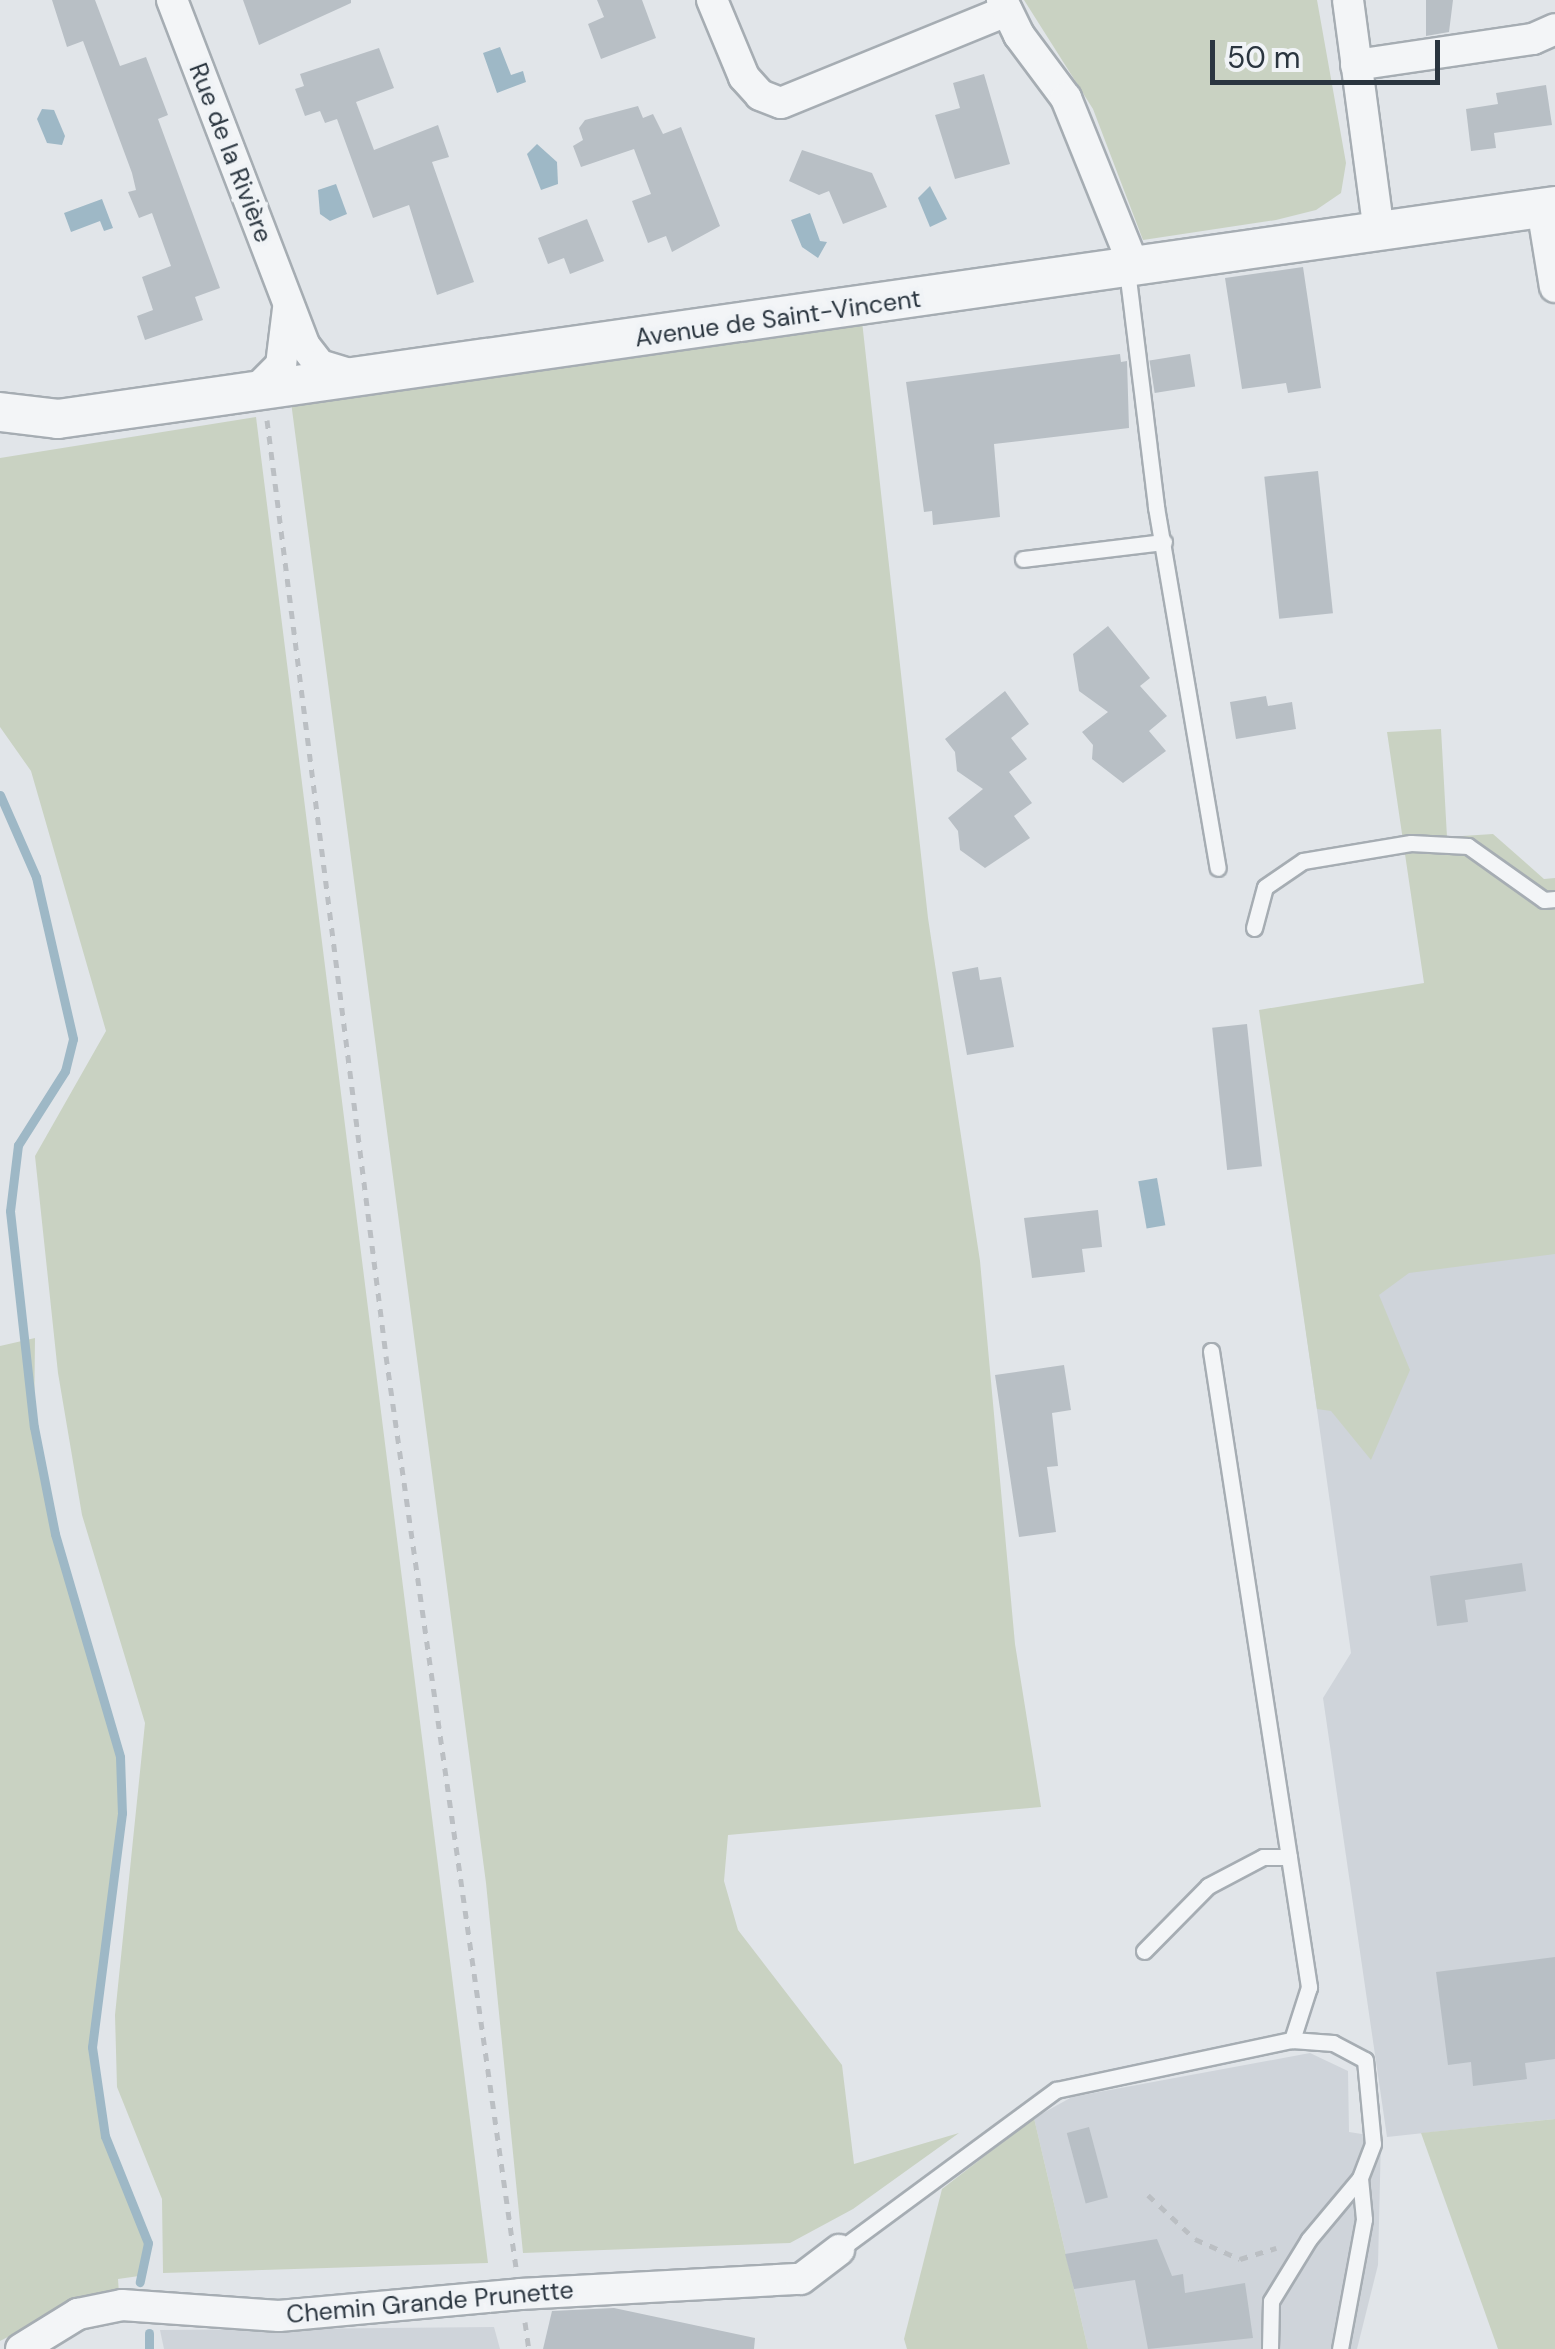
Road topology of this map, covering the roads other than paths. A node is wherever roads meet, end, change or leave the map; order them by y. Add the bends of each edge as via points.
1 (172, 0) edge
2 (712, 0) edge
3 (1348, 0) edge
4 (1005, 5) edge
5 (1555, 29) edge
6 (1356, 64) junction
7 (1549, 207) edge
8 (1379, 234) junction
9 (1131, 270) junction
10 (1555, 287) edge
11 (288, 306) junction
12 (363, 377) junction
13 (259, 391) junction
14 (0, 412) edge
15 (1164, 542) junction
16 (1022, 559) dead end
17 (1218, 868) dead end
18 (1555, 899) edge
19 (1254, 928) dead end
20 (1211, 1351) dead end
21 (1289, 1857) junction
22 (1144, 1951) dead end
23 (1292, 2040) junction
24 (1360, 2178) junction
25 (839, 2250) joint
26 (21, 2349) edge
27 (1270, 2349) edge
28 (1340, 2349) edge

1 - 11 street, Rue de la Rivière
2 - 4 street via 744,77 760,95 782,104
3 - 6 street
4 - 9 street via 1066,98
5 - 6 street via 1534,40
6 - 8 street
7 - 8 street, Avenue de Saint-Vincent
7 - 10 street
8 - 9 street, Avenue de Saint-Vincent
9 - 12 street, Avenue de Saint-Vincent
9 - 15 lane
11 - 12 street, Rue de la Rivière via 320,365
11 - 13 street, Rue de la Rivière via 281,365
12 - 13 street, Avenue de Saint-Vincent
13 - 14 street, Avenue de Saint-Vincent via 58,419
15 - 16 lane
15 - 17 lane
18 - 19 lane via 1544,900 1468,846 1410,843 1302,861 1266,887
20 - 21 lane
21 - 22 lane via 1263,1857 1208,1886
21 - 23 lane via 1309,1987
23 - 24 lane via 1333,2043 1365,2060 1373,2144
23 - 25 lane via 1056,2090
24 - 27 lane via 1309,2238 1271,2301
24 - 28 lane via 1364,2220
25 - 26 street, Chemin Grande Prunette via 801,2279 279,2316 122,2305 78,2314

